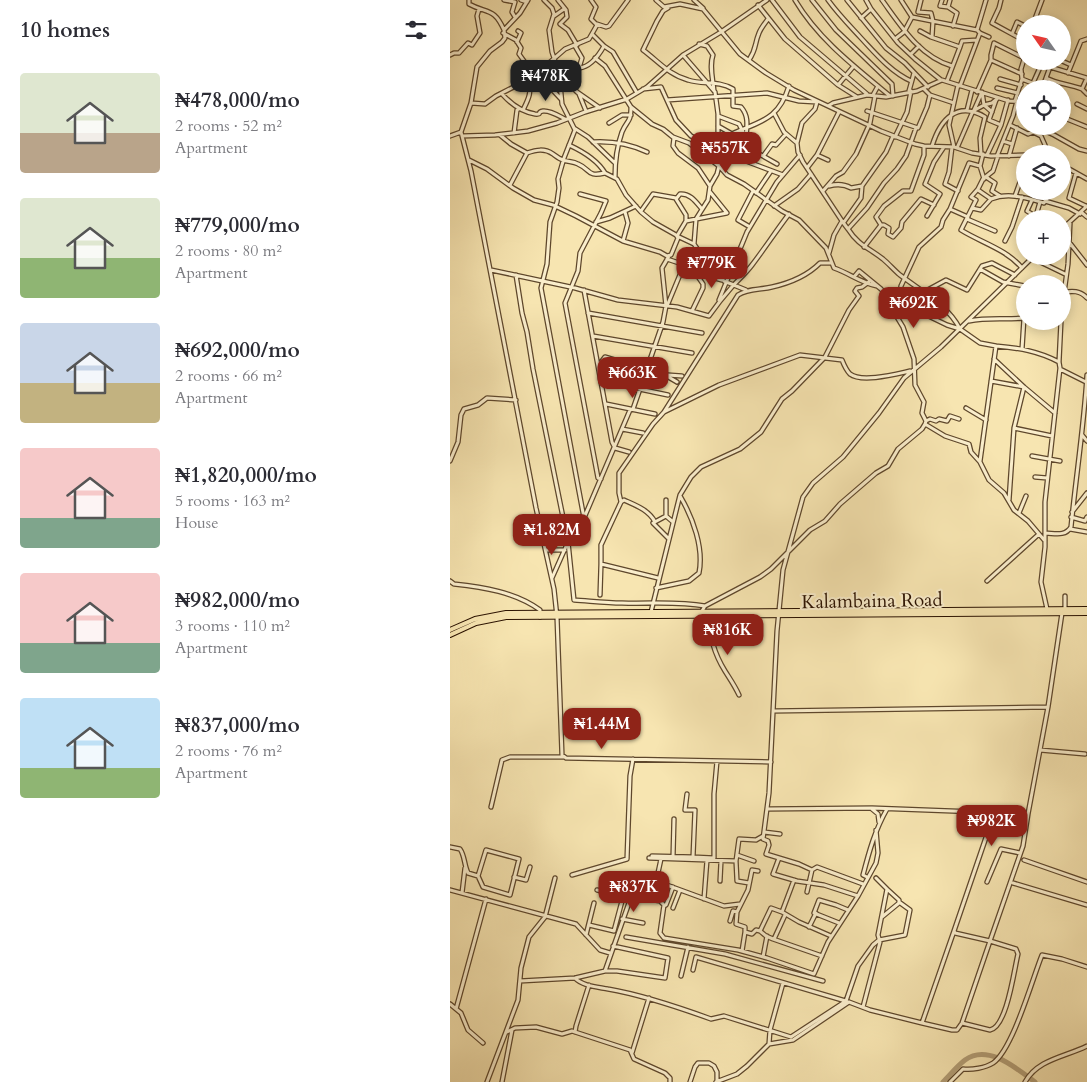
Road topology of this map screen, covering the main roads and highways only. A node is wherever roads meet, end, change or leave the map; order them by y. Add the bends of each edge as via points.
1 (1063, 611) junction
2 (1087, 611) edge
3 (540, 615) junction
4 (557, 615) junction
5 (450, 630) edge
6 (450, 635) edge

1 - 2 main road, Kalambaina Road
1 - 4 main road, Kalambaina Road via 779,616
1 - 4 main road via 779,610
3 - 4 main road, Kalambaina Road
3 - 5 main road via 506,613 486,616
3 - 6 main road, Kalambaina Road via 486,620

